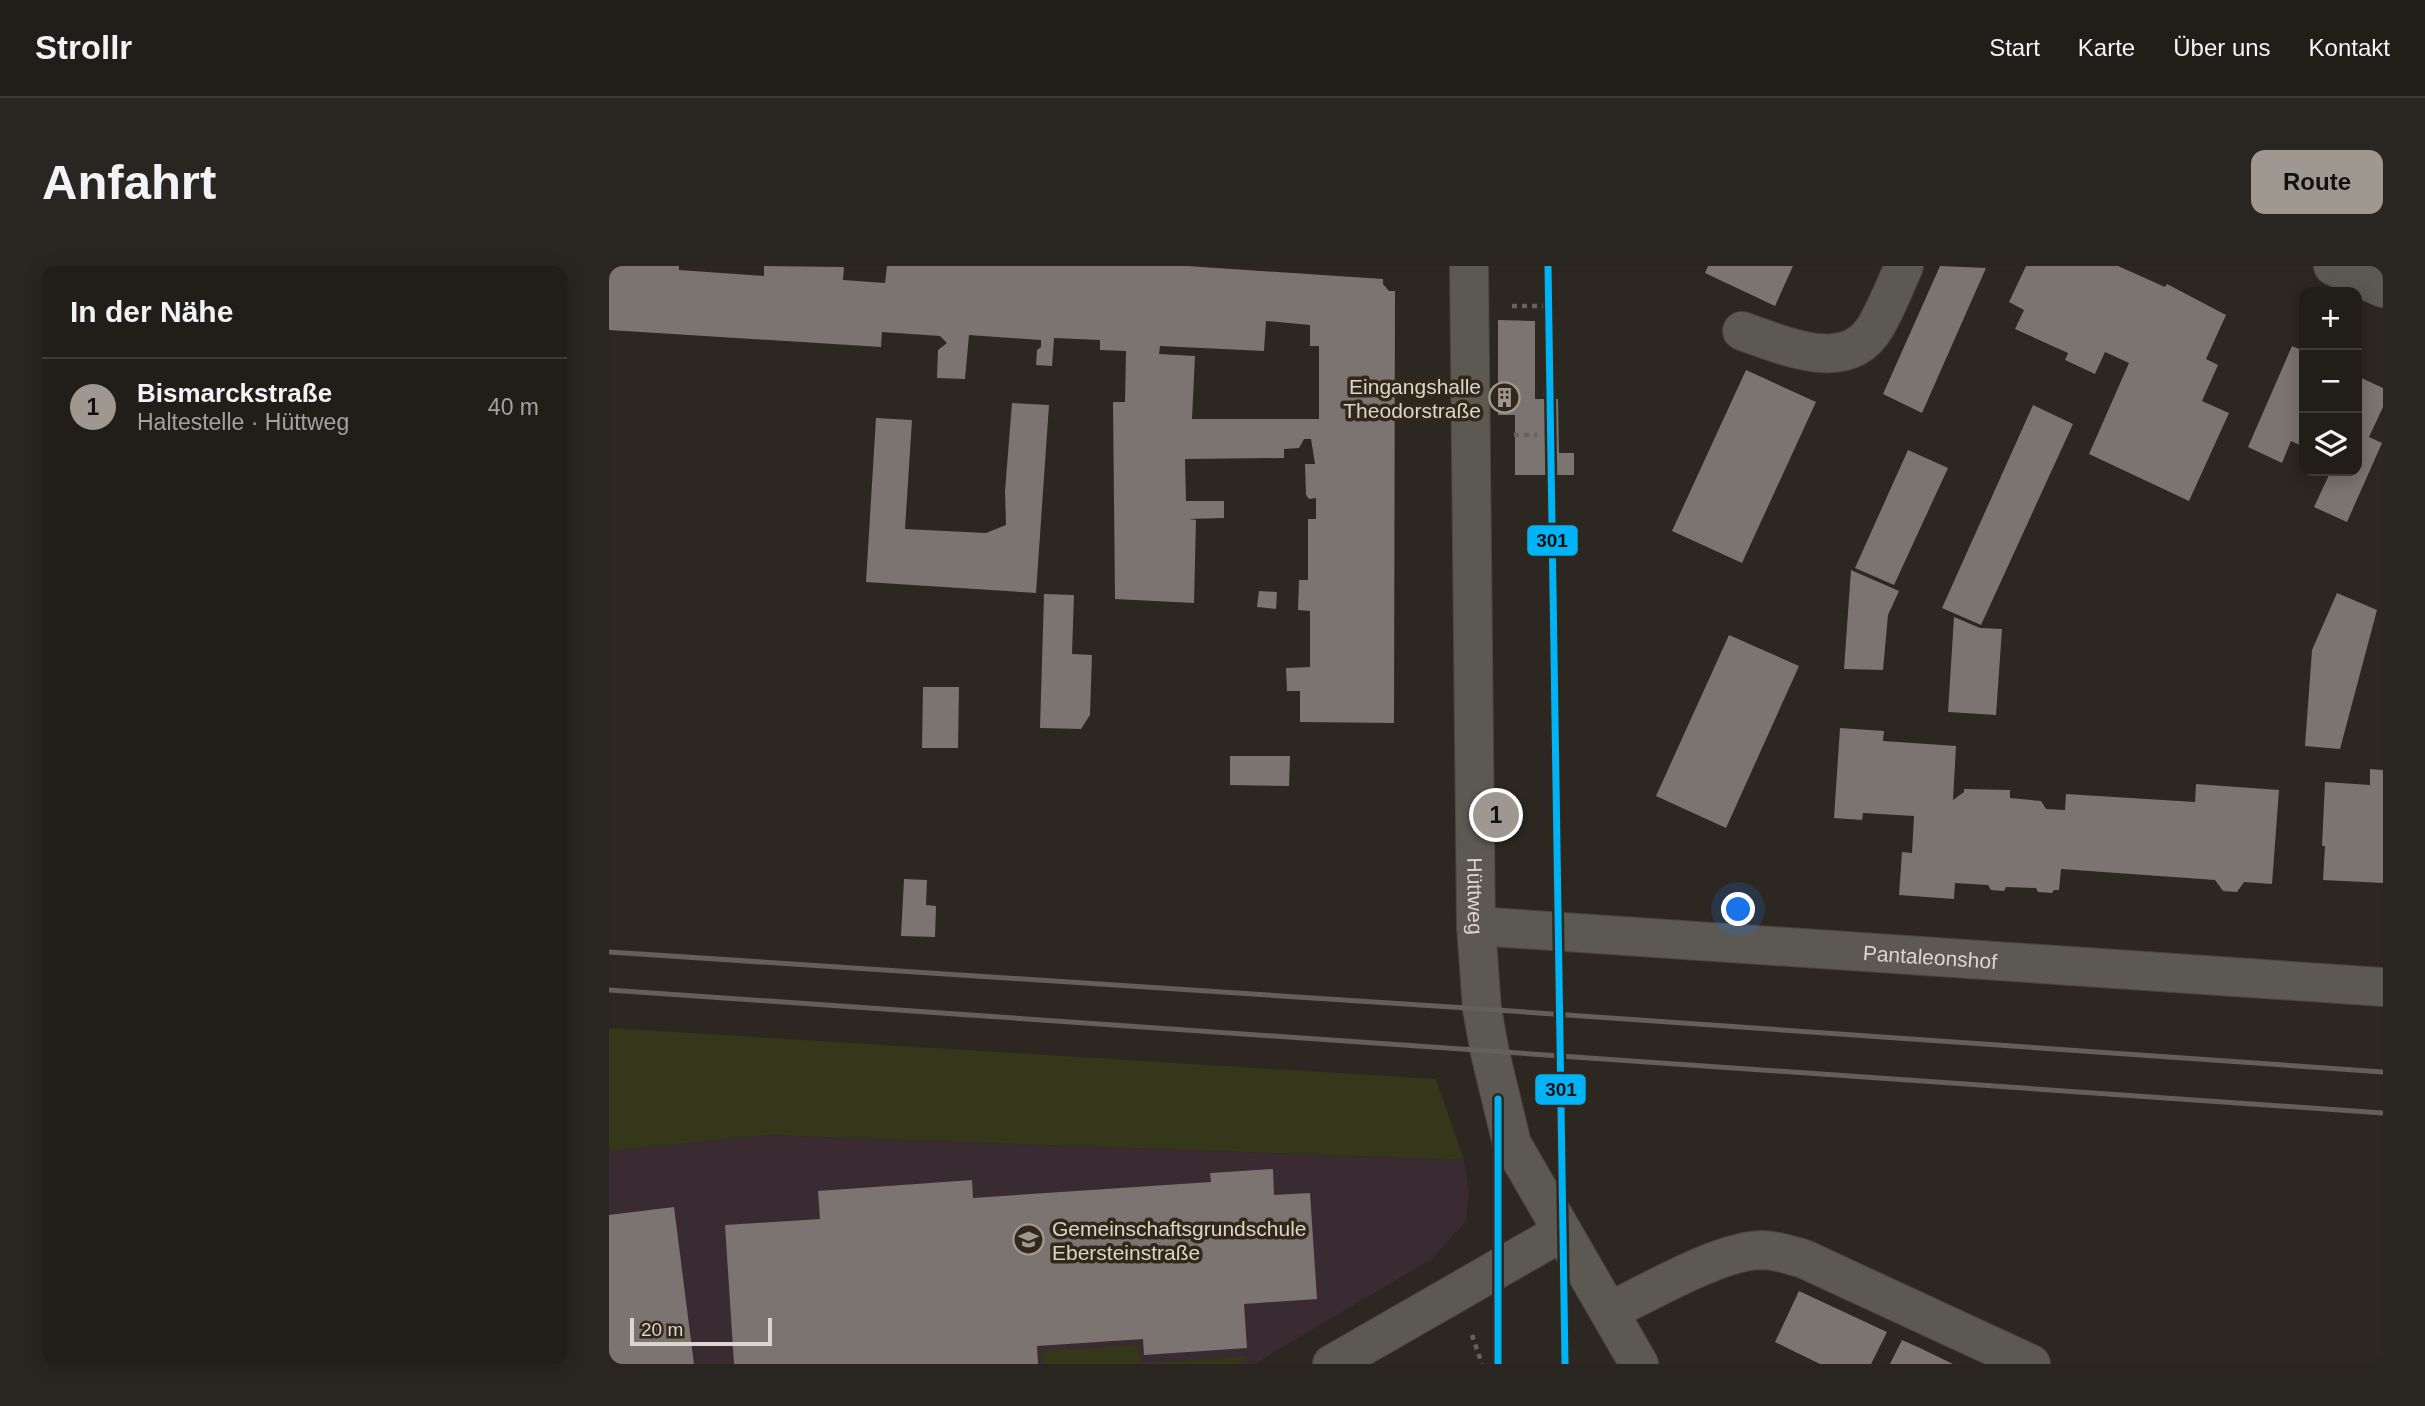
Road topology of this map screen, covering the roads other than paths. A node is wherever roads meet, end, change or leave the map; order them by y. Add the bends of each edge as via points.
1 (1469, 266) edge
2 (1904, 266) edge
3 (2333, 266) edge
4 (2383, 288) edge
5 (1742, 331) dead end
6 (1476, 926) junction
7 (2383, 987) edge
8 (1562, 1232) junction
9 (1610, 1311) junction
10 (1332, 1364) edge
11 (1639, 1364) edge
12 (2031, 1364) edge

1 - 6 street, Hüttweg
2 - 5 street via 1876,327 1862,343 1845,352 1797,350
3 - 4 street
6 - 7 street, Pantaleonshof
6 - 8 street, Hüttweg via 1484,1020 1512,1144
8 - 9 street, Hüttweg
8 - 10 street
9 - 11 street, Hüttweg
9 - 12 street via 1722,1258 1762,1250 1804,1259

